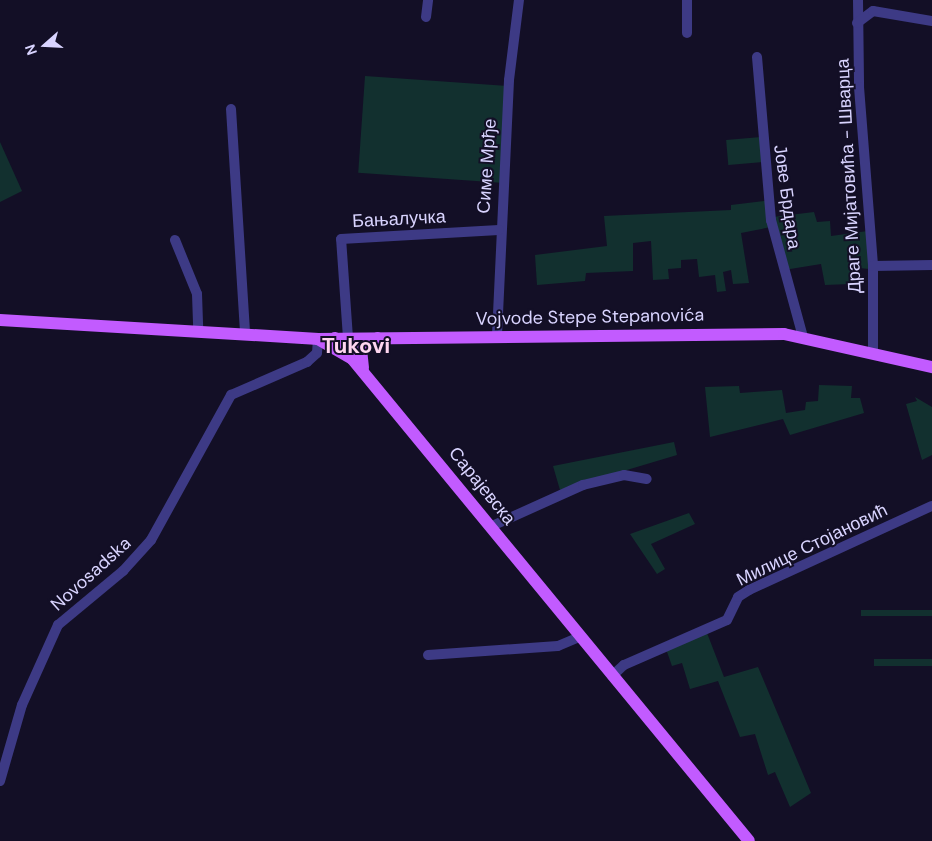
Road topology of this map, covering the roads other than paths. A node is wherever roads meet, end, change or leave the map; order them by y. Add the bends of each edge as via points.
1 (428, 0) edge
2 (519, 0) edge
3 (687, 0) edge
4 (858, 0) edge
5 (426, 17) dead end
6 (932, 21) edge
7 (857, 23) junction
8 (687, 33) dead end
9 (757, 57) dead end
10 (231, 109) dead end
11 (499, 230) junction
12 (175, 240) dead end
13 (932, 265) edge
14 (873, 266) junction
15 (0, 320) edge
16 (198, 329) junction
17 (245, 332) junction
18 (497, 335) junction
19 (803, 337) junction
20 (335, 338) junction
21 (348, 338) junction
22 (378, 338) junction
23 (318, 339) junction
24 (873, 351) junction
25 (354, 360) junction
26 (932, 367) edge
27 (365, 372) junction
28 (647, 478) dead end
29 (932, 506) edge
30 (492, 526) junction
31 (581, 636) junction
32 (428, 655) dead end
33 (612, 676) junction
34 (0, 781) edge
35 (749, 841) edge

1 - 5 street
2 - 11 street, Симе Мрђе via 508,80
3 - 8 street
4 - 7 street, Драге Мијатовића - Шварца
6 - 7 street via 873,11
7 - 14 street, Драге Мијатовића - Шварца
9 - 19 street, Јове Брдара via 771,220
10 - 17 street
11 - 18 street, Симе Мрђе
11 - 21 street, Бањалучка via 342,239
12 - 16 street via 197,294
13 - 14 street
14 - 24 street, Драге Мијатовића - Шварца
15 - 16 main road, Vojvode Stepe Stepanovića
16 - 17 main road, Vojvode Stepe Stepanovića
17 - 23 main road, Vojvode Stepe Stepanovića
18 - 19 main road, Vojvode Stepe Stepanovića via 741,333
18 - 22 main road, Vojvode Stepe Stepanovića
19 - 24 main road, Vojvode Stepe Stepanovića
20 - 21 main road, Vojvode Stepe Stepanovića
20 - 23 main road, Vojvode Stepe Stepanovića
20 - 25 main road, Сарајевска
21 - 22 main road, Vojvode Stepe Stepanovića
22 - 27 main road via 361,349
23 - 25 main road
23 - 34 street, Novosadska via 318,353 306,362 231,395 151,540 123,571 58,625 22,704
24 - 26 main road, Vojvode Stepe Stepanovića
25 - 27 main road, Сарајевска
27 - 30 main road, Сарајевска
28 - 30 street via 624,475 583,485
29 - 33 street, Милице Стојановић via 749,590 738,597 727,620 624,665
30 - 31 main road, Сарајевска
31 - 32 street via 558,646
31 - 33 main road, Сарајевска
33 - 35 main road, Сарајевска

